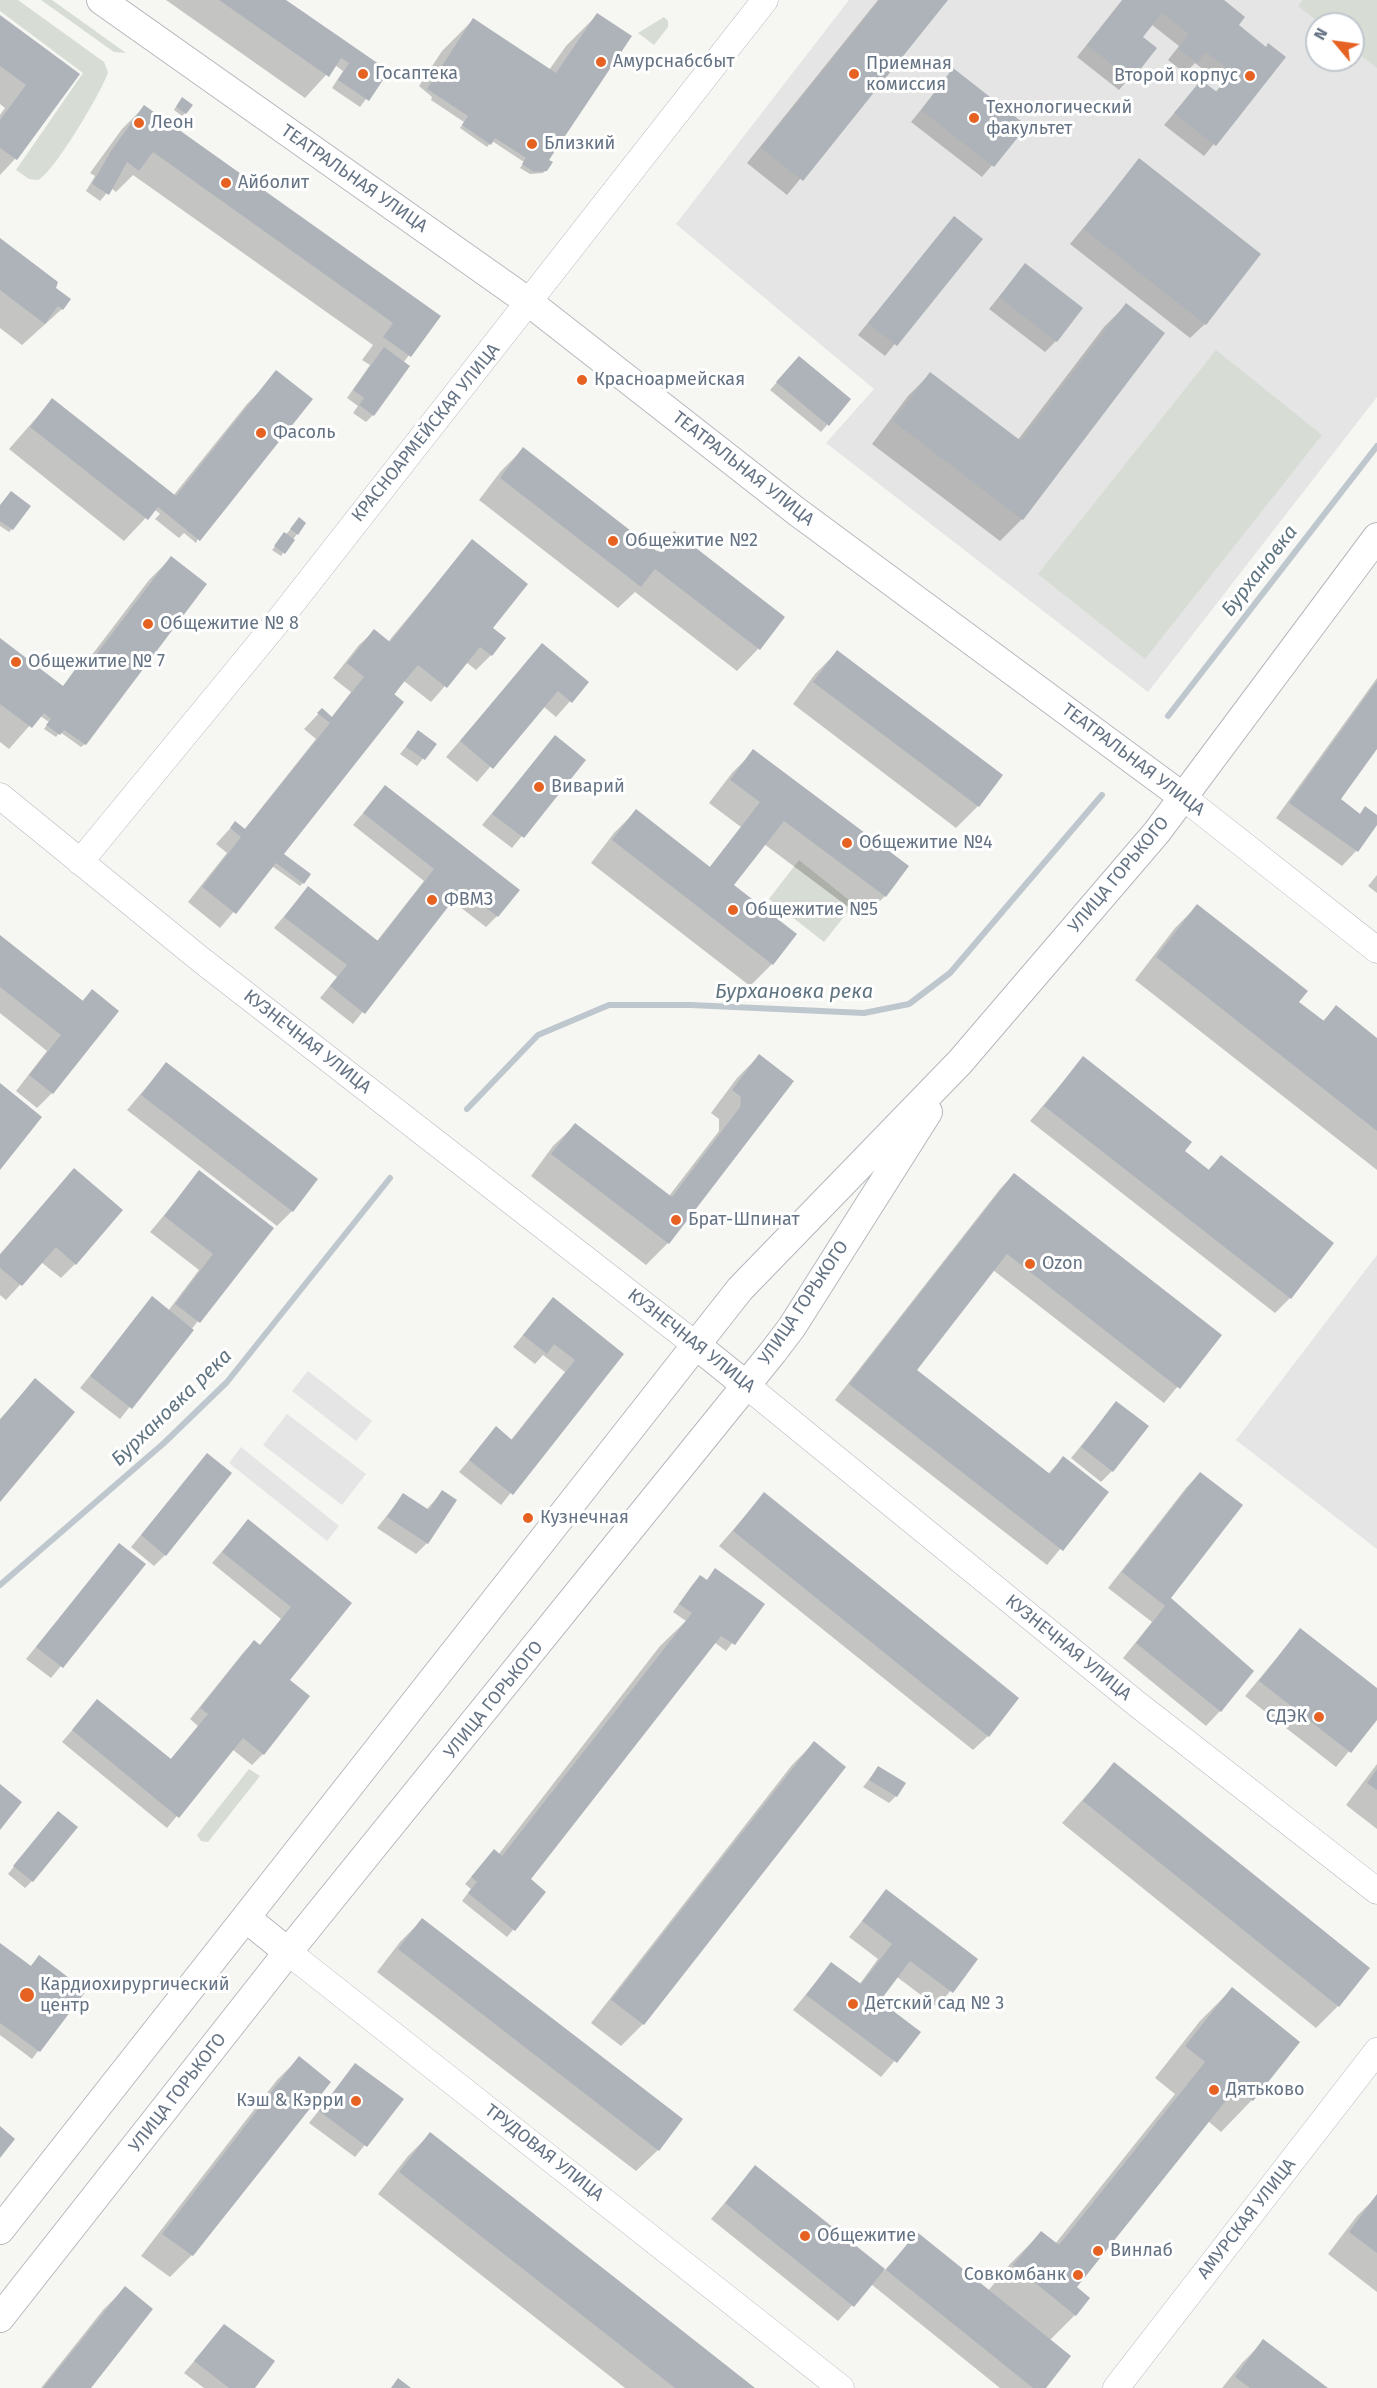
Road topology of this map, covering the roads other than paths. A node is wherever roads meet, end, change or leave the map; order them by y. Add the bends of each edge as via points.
1 (101, 0) edge
2 (765, 0) edge
3 (530, 303) junction
4 (1377, 537) edge
5 (0, 796) edge
6 (1184, 796) junction
7 (80, 862) junction
8 (1377, 950) edge
9 (960, 1062) junction
10 (696, 1345) junction
11 (747, 1386) junction
12 (1377, 1892) edge
13 (246, 1918) junction
14 (288, 1952) junction
15 (1377, 2050) edge
16 (0, 2229) edge
17 (0, 2318) edge
18 (842, 2388) edge
19 (1116, 2388) edge

1 - 3 main road, ТЕАТРАЛЬНАЯ УЛИЦА
2 - 3 street, КРАСНОАРМЕЙСКАЯ УЛИЦА
3 - 6 main road, ТЕАТРАЛЬНАЯ УЛИЦА via 778,498
3 - 7 street, КРАСНОАРМЕЙСКАЯ УЛИЦА via 279,620
4 - 6 main road, УЛИЦА ГОРЬКОГО
5 - 7 street, КУЗНЕЧНАЯ УЛИЦА
6 - 8 street, ТЕАТРАЛЬНАЯ УЛИЦА
6 - 9 main road, УЛИЦА ГОРЬКОГО
7 - 10 street, КУЗНЕЧНАЯ УЛИЦА
9 - 10 main road, УЛИЦА ГОРЬКОГО via 740,1289
9 - 11 main road, УЛИЦА ГОРЬКОГО via 792,1327
10 - 11 main road, КУЗНЕЧНАЯ УЛИЦА
10 - 13 main road, УЛИЦА ГОРЬКОГО
11 - 12 street, КУЗНЕЧНАЯ УЛИЦА via 1137,1704
11 - 14 main road, УЛИЦА ГОРЬКОГО
13 - 14 main road, ТРУДОВАЯ УЛИЦА
13 - 16 main road, УЛИЦА ГОРЬКОГО
14 - 17 main road, УЛИЦА ГОРЬКОГО
14 - 18 street, ТРУДОВАЯ УЛИЦА
15 - 19 street, АМУРСКАЯ УЛИЦА

